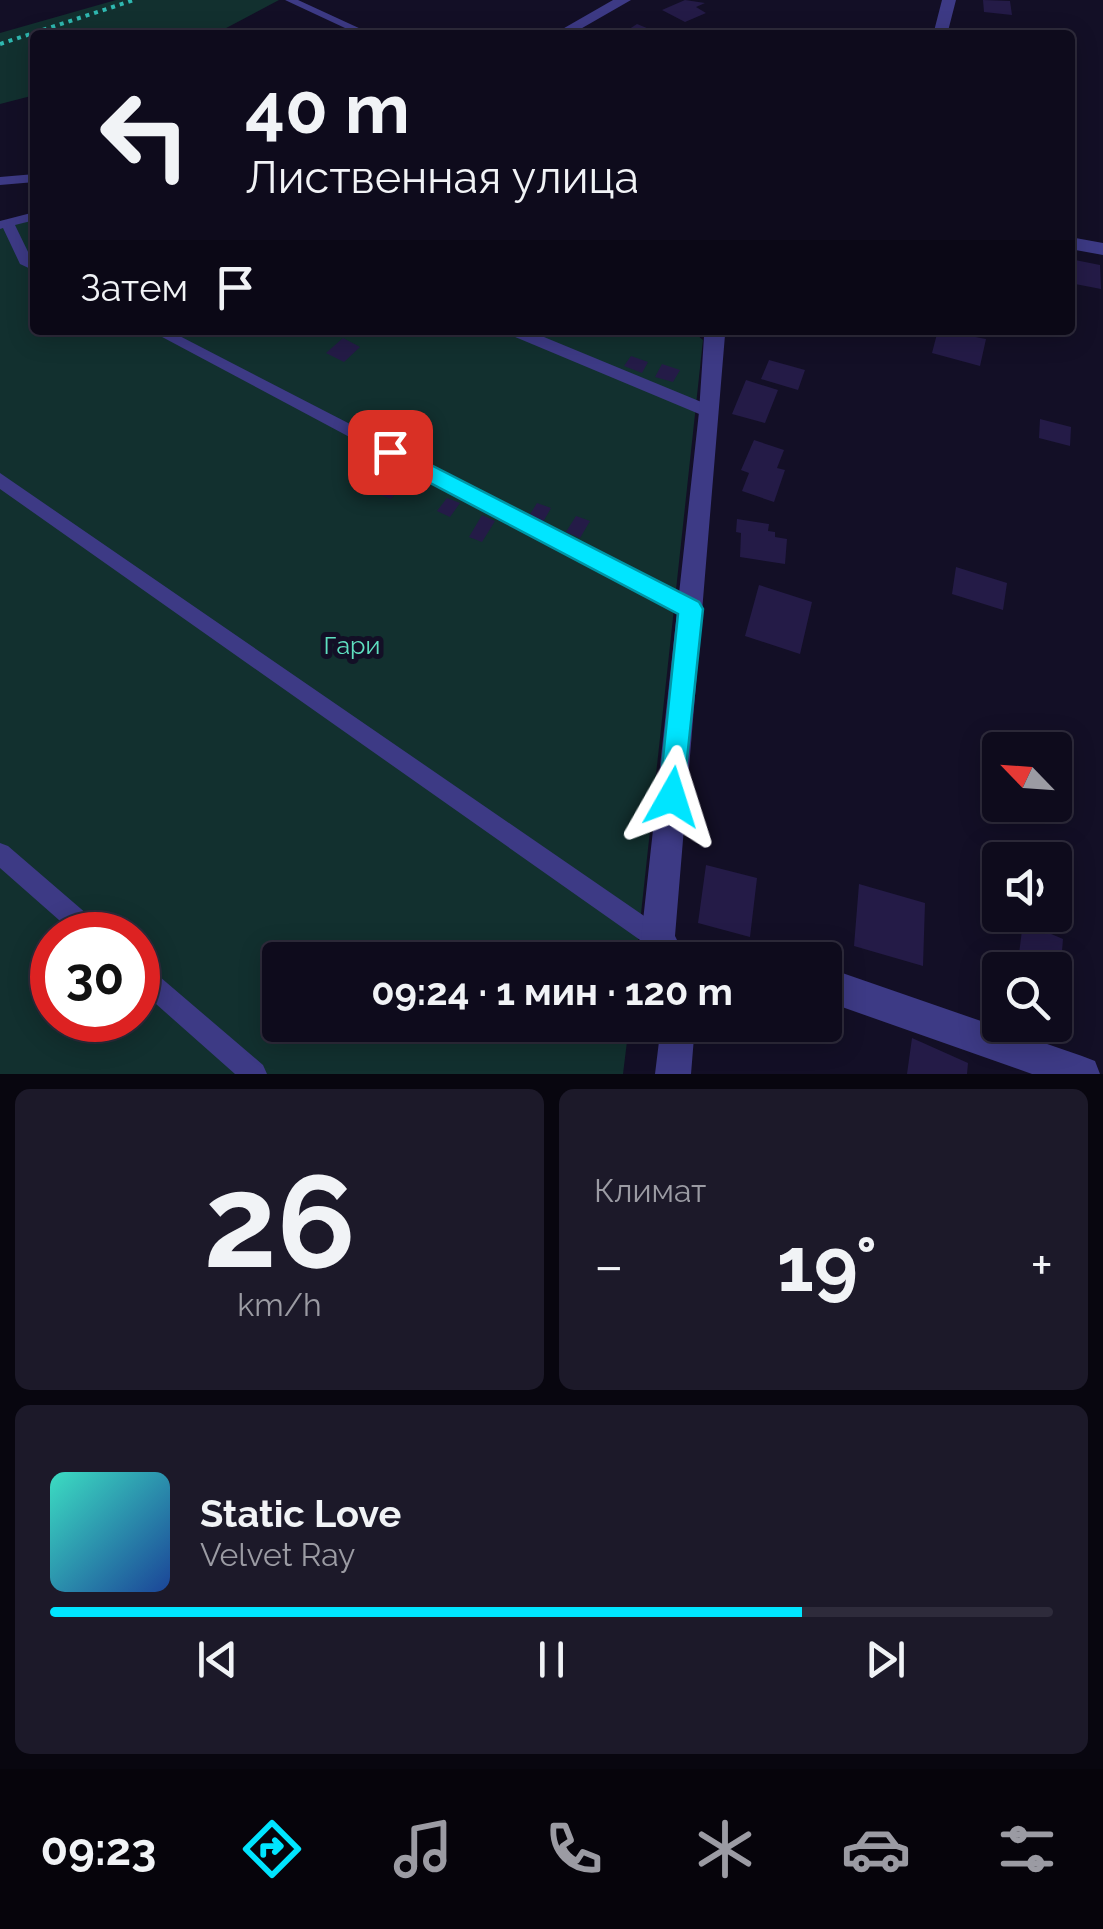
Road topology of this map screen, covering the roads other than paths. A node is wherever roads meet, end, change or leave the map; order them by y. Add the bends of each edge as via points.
1 (290, 0) edge
2 (624, 0) edge
3 (950, 0) edge
4 (358, 30) edge
5 (568, 30) edge
6 (941, 30) edge
7 (30, 178) edge
8 (0, 181) edge
9 (30, 217) edge
10 (3, 224) edge
11 (1075, 244) edge
12 (1103, 249) edge
13 (30, 264) edge
14 (166, 335) edge
15 (525, 335) edge
16 (716, 335) edge
17 (710, 412) junction
18 (0, 480) edge
19 (690, 609) junction
20 (0, 854) edge
21 (67, 912) edge
22 (654, 942) edge
23 (665, 942) edge
24 (842, 990) edge
25 (160, 992) edge
26 (676, 1042) edge
27 (254, 1074) edge
28 (673, 1074) edge
29 (1082, 1074) edge

1 - 4 lane
2 - 5 street
3 - 6 street
7 - 8 lane
9 - 10 lane
10 - 13 lane
11 - 12 street
14 - 19 lane
15 - 17 lane
16 - 17 street
17 - 19 street
18 - 22 lane
19 - 23 street
20 - 21 lane
24 - 29 street
25 - 27 lane
26 - 28 street

